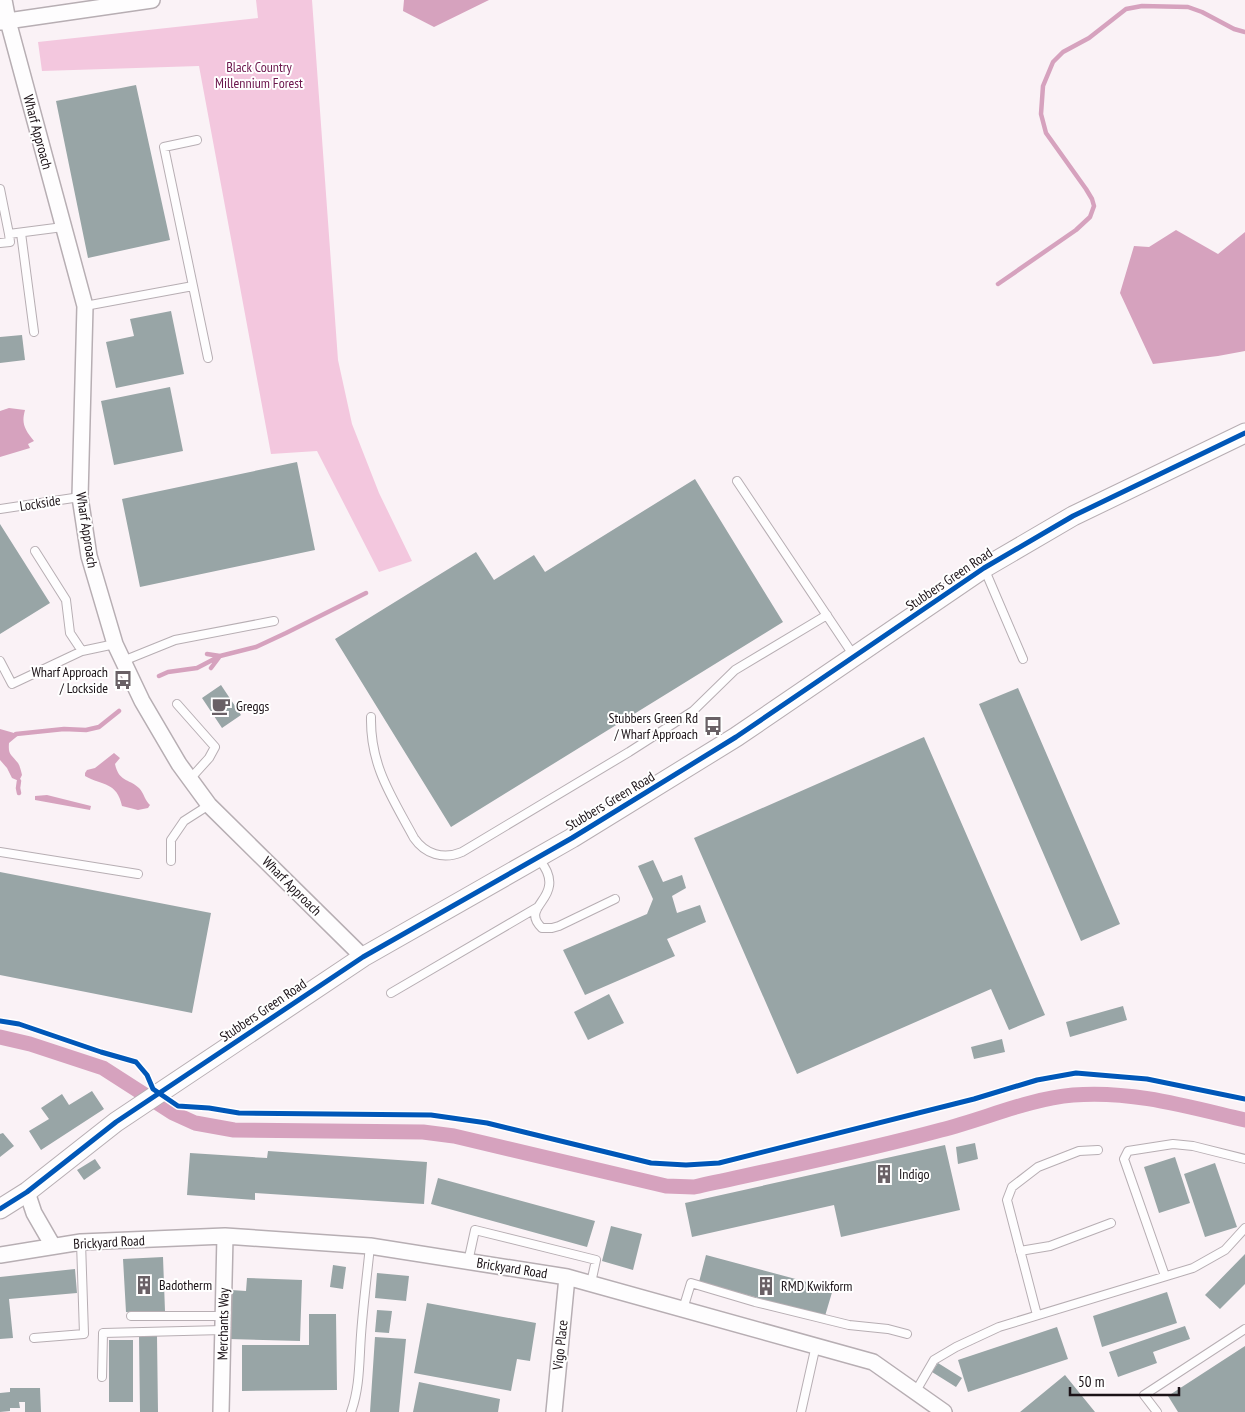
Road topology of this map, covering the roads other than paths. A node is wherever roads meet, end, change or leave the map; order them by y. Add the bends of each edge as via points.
1 (4, 0) edge
2 (152, 0) edge
3 (4, 21) edge
4 (197, 140) dead end
5 (0, 188) edge
6 (63, 227) junction
7 (21, 233) junction
8 (9, 234) junction
9 (0, 243) edge
10 (194, 286) junction
11 (85, 306) junction
12 (34, 332) dead end
13 (208, 358) dead end
14 (1244, 437) edge
15 (737, 481) dead end
16 (80, 497) junction
17 (0, 509) edge
18 (36, 551) dead end
19 (984, 568) junction
20 (827, 615) junction
21 (274, 621) dead end
22 (115, 644) junction
23 (82, 652) junction
24 (854, 656) junction
25 (1023, 659) dead end
26 (0, 661) edge
27 (123, 661) junction
28 (177, 704) dead end
29 (371, 717) dead end
30 (190, 779) junction
31 (209, 805) junction
32 (0, 852) edge
33 (538, 857) junction
34 (171, 861) dead end
35 (138, 874) dead end
36 (616, 899) dead end
37 (538, 907) junction
38 (363, 957) junction
39 (391, 993) dead end
40 (1098, 1150) dead end
41 (1245, 1159) edge
42 (27, 1192) junction
43 (0, 1209) edge
44 (1110, 1223) dead end
45 (1245, 1228) edge
46 (225, 1236) junction
47 (81, 1242) junction
48 (53, 1246) junction
49 (370, 1246) junction
50 (1020, 1252) junction
51 (0, 1255) edge
52 (468, 1262) junction
53 (1165, 1276) junction
54 (567, 1277) junction
55 (591, 1283) junction
56 (683, 1309) junction
57 (1037, 1315) junction
58 (131, 1316) dead end
59 (223, 1323) junction
60 (1245, 1329) edge
61 (907, 1334) dead end
62 (34, 1338) dead end
63 (816, 1345) junction
64 (102, 1377) dead end
65 (916, 1391) junction
66 (221, 1412) edge
67 (351, 1412) edge
68 (554, 1412) edge
69 (801, 1412) edge
70 (944, 1412) edge
71 (1157, 1412) edge

1 - 3 street, Wharf Approach
2 - 3 street
3 - 6 street, Wharf Approach
4 - 10 lane via 164,147
5 - 8 lane
6 - 7 lane
6 - 11 street, Wharf Approach
7 - 8 lane
7 - 12 lane
8 - 9 lane via 10,242
10 - 11 lane
10 - 13 lane
11 - 16 street, Wharf Approach
14 - 19 street, Stubbers Green Road via 1073,516
15 - 20 lane
16 - 17 lane, Lockside
16 - 22 street, Wharf Approach via 89,556
18 - 23 lane via 66,600 70,633
19 - 24 street, Stubbers Green Road
19 - 25 lane
20 - 24 lane
20 - 29 lane via 735,670 693,711 636,748 453,856 427,851 414,838 379,772
21 - 27 lane via 175,640
22 - 23 lane
22 - 27 street, Wharf Approach
23 - 26 lane via 12,684
24 - 33 street, Stubbers Green Road via 736,737
27 - 30 street, Wharf Approach via 142,701
28 - 30 lane via 215,747
30 - 31 street, Wharf Approach
31 - 34 lane via 184,821 170,840
31 - 38 street, Wharf Approach
32 - 35 lane
33 - 37 lane via 547,871 549,886
33 - 38 street, Stubbers Green Road
36 - 37 lane via 558,926 546,928 536,920
37 - 39 lane
38 - 42 street, Stubbers Green Road via 116,1122
40 - 50 lane via 1079,1151 1038,1167 1012,1187 1007,1200
41 - 53 lane via 1173,1144 1128,1151 1124,1158
42 - 43 street, Stubbers Green Road
42 - 48 street, Brickyard Road via 34,1213
44 - 50 lane via 1050,1246
45 - 53 lane via 1225,1250 1193,1268
46 - 47 street, Brickyard Road
46 - 49 street, Brickyard Road
46 - 59 street, Merchants Way
47 - 48 street, Brickyard Road
47 - 62 lane via 84,1334
48 - 51 street, Brickyard Road
49 - 52 street, Brickyard Road
49 - 67 lane via 360,1368
50 - 57 lane
52 - 54 street, Brickyard Road
52 - 55 lane via 475,1230 596,1260
53 - 57 lane
54 - 55 street, Brickyard Road
54 - 68 street, Vigo Place
55 - 56 street, Brickyard Road
56 - 61 lane via 691,1283 849,1325
56 - 63 street, Brickyard Road
57 - 65 lane via 956,1346 934,1360
58 - 59 lane
59 - 64 lane via 103,1333
59 - 66 street, Merchants Way
60 - 71 lane via 1144,1395
63 - 65 street, Brickyard Road via 873,1362
63 - 69 lane
65 - 70 street, Brickyard Road

